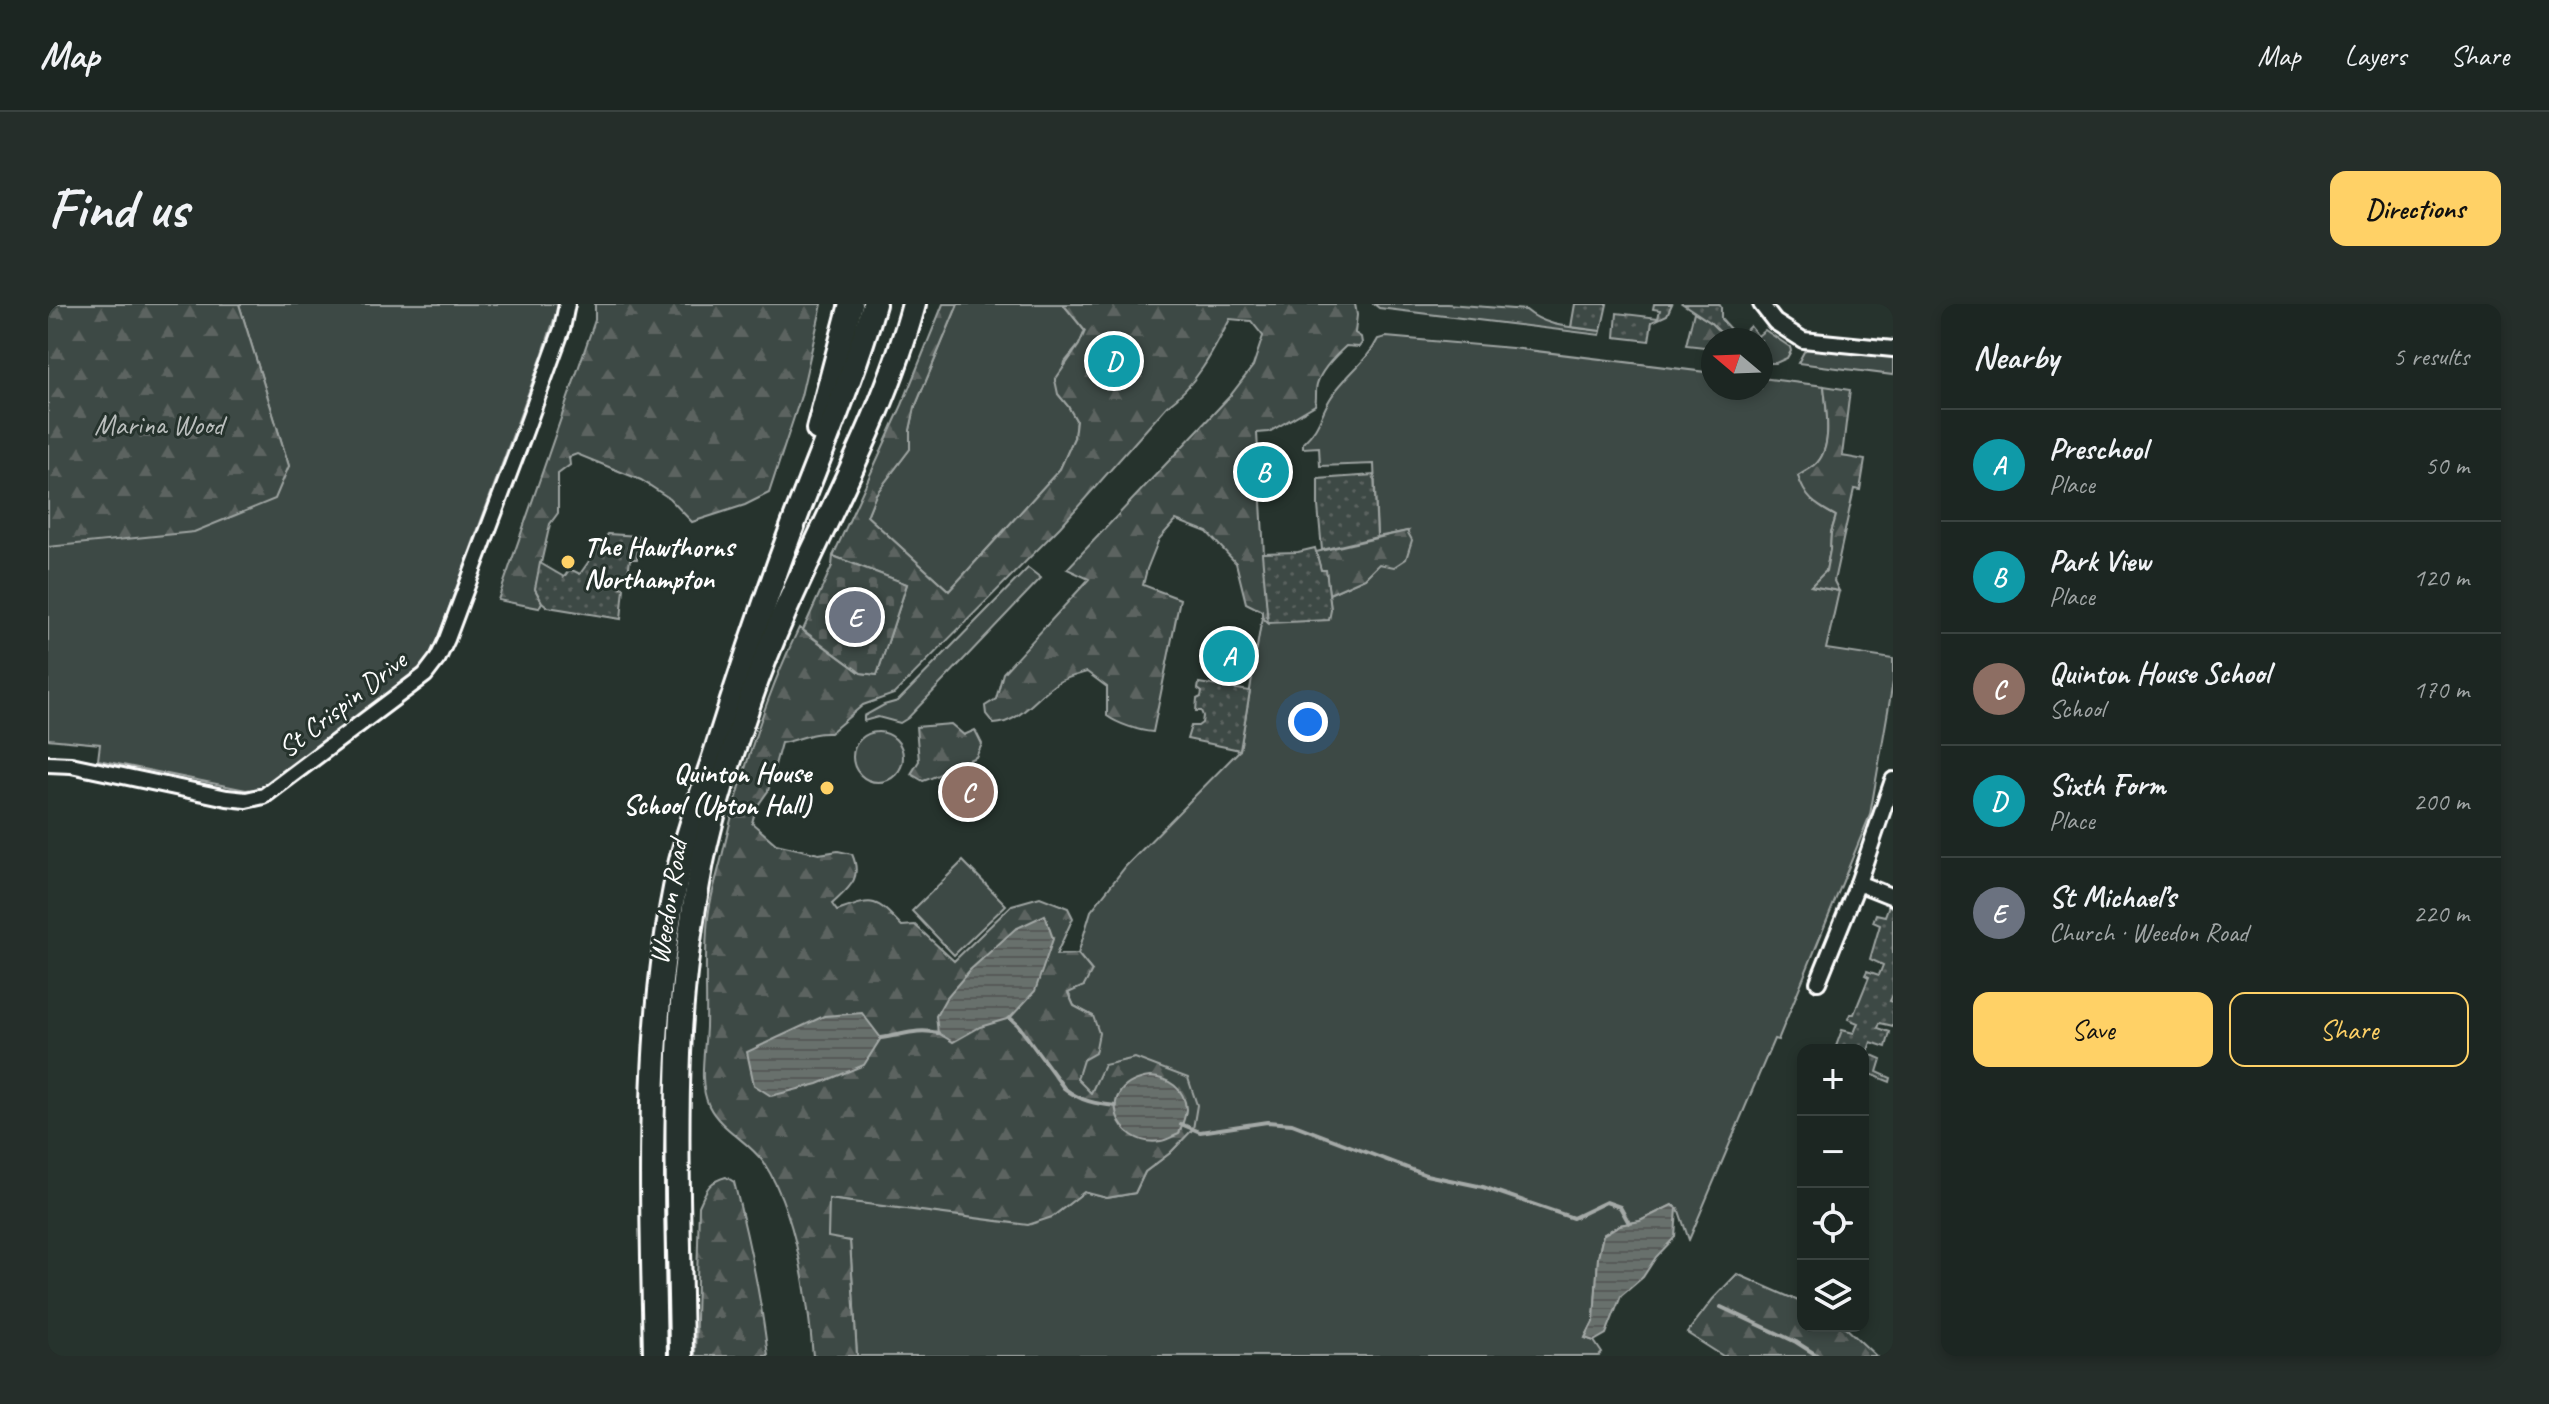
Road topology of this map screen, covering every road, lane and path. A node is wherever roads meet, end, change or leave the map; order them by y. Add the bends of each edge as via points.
1 (567, 304) edge
2 (851, 304) edge
3 (860, 304) edge
4 (874, 304) edge
5 (914, 304) edge
6 (1761, 304) edge
7 (1893, 349) edge
8 (843, 401) junction
9 (806, 493) junction
10 (48, 764) edge
11 (1893, 780) edge
12 (1858, 883) junction
13 (1893, 897) edge
14 (1818, 982) dead end
15 (655, 1356) edge
16 (681, 1356) edge

1 - 10 street, St Crispin Drive via 447,639 425,675 264,796 227,798
2 - 9 highway
3 - 8 highway, Weedon Road
4 - 8 highway, Weedon Road
5 - 16 highway, Weedon Road via 871,426 751,696 703,859 679,1051
6 - 7 street via 1775,322 1803,340
8 - 9 highway, Weedon Road
9 - 15 highway, Weedon Road via 696,814 665,947 653,1056
11 - 12 street
12 - 13 street
12 - 14 street

